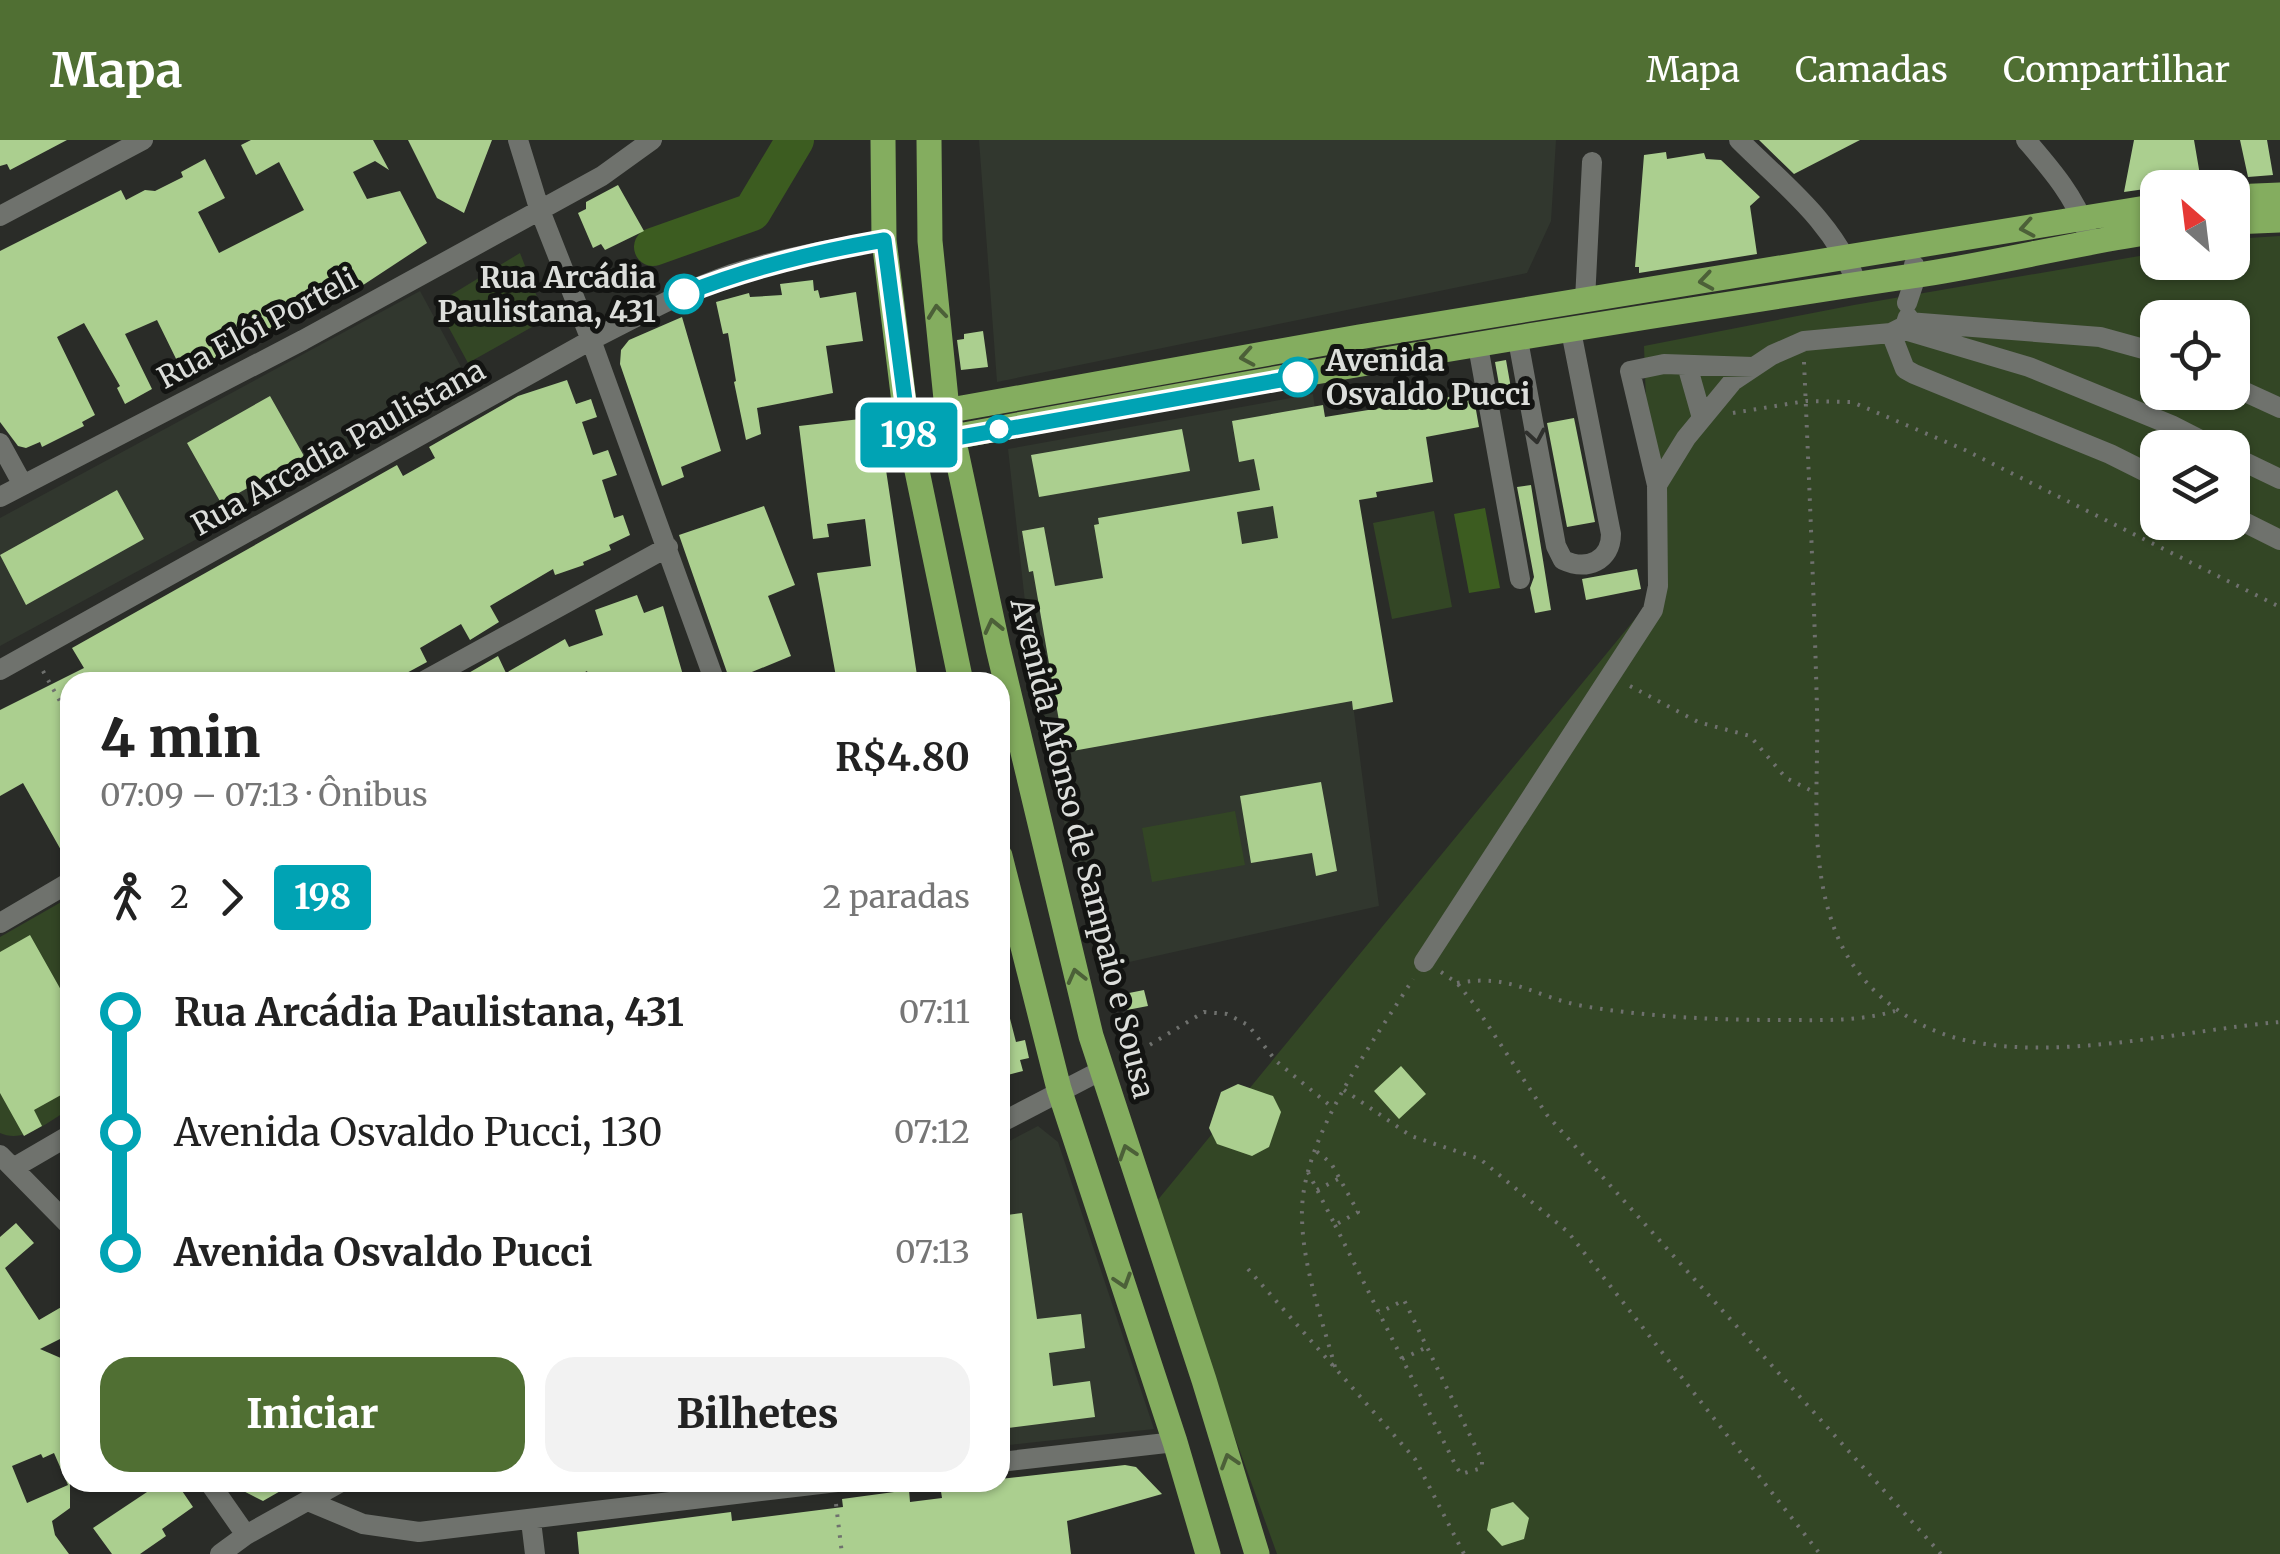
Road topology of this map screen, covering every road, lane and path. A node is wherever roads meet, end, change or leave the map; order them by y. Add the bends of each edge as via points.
1 (143, 140) edge
2 (518, 140) edge
3 (652, 140) edge
4 (884, 140) edge
5 (928, 140) edge
6 (1739, 140) edge
7 (2026, 140) edge
8 (1592, 162) dead end
9 (2280, 195) edge
10 (2250, 197) edge
11 (539, 208) junction
12 (2140, 212) edge
13 (0, 216) edge
14 (2280, 220) edge
15 (2250, 221) edge
16 (2086, 230) junction
17 (2140, 231) edge
18 (884, 240) junction
19 (1901, 250) junction
20 (1848, 259) junction
21 (1857, 284) junction
22 (1585, 300) junction
23 (1904, 307) junction
24 (1571, 332) junction
25 (592, 340) junction
26 (1518, 340) junction
27 (1804, 341) junction
28 (1478, 346) junction
29 (2140, 348) edge
30 (1687, 364) junction
31 (1753, 368) junction
32 (2250, 394) edge
33 (1806, 401) junction
34 (2280, 408) edge
35 (947, 410) junction
36 (906, 418) junction
37 (1702, 418) junction
38 (2181, 430) edge
39 (951, 438) junction
40 (0, 442) edge
41 (911, 446) junction
42 (2250, 465) edge
43 (2140, 469) edge
44 (2280, 479) edge
45 (23, 485) junction
46 (1657, 485) junction
47 (0, 498) edge
48 (2250, 525) edge
49 (2280, 540) edge
50 (668, 547) junction
51 (1520, 578) dead end
52 (2280, 607) edge
53 (32, 652) junction
54 (0, 670) edge
55 (440, 672) edge
56 (712, 672) edge
57 (959, 672) edge
58 (1005, 672) edge
59 (1613, 675) junction
60 (1010, 696) edge
61 (60, 701) edge
62 (1814, 792) junction
63 (60, 888) edge
64 (1010, 895) edge
65 (0, 923) edge
66 (1424, 962) junction
67 (1457, 984) junction
68 (1895, 1011) junction
69 (2280, 1022) edge
70 (1102, 1070) junction
71 (1060, 1089) junction
72 (1344, 1090) junction
73 (1332, 1108) junction
74 (1010, 1116) edge
75 (60, 1139) edge
76 (1316, 1151) junction
77 (8, 1161) edge
78 (1308, 1172) junction
79 (1340, 1178) junction
80 (1318, 1190) junction
81 (60, 1216) edge
82 (1335, 1225) junction
83 (1248, 1270) dead end
84 (1379, 1313) junction
85 (1427, 1347) junction
86 (1402, 1359) junction
87 (1335, 1367) junction
88 (1175, 1442) junction
89 (1010, 1461) edge
90 (215, 1492) edge
91 (324, 1492) edge
92 (763, 1492) edge
93 (836, 1492) edge
94 (308, 1501) junction
95 (531, 1521) junction
96 (246, 1536) junction
97 (220, 1554) edge
98 (535, 1554) edge
99 (842, 1554) edge
100 (1208, 1554) edge
101 (1257, 1554) edge
102 (1464, 1554) edge
103 (1820, 1554) edge
104 (1941, 1554) edge

1 - 13 street
2 - 11 street
3 - 11 street, Rua Elói Porteli via 602,176
4 - 18 main road
35 -> 5 main road, Avenida Afonso de Sampaio e Sousa via 930,241
6 - 20 street via 1826,226
7 - 16 street
8 - 22 street
9 - 10 main road
11 - 25 street
11 - 45 street, Rua Elói Porteli
12 - 16 main road
14 - 15 main road
16 - 17 main road
16 -> 19 main road
16 - 23 main road
18 - 25 street, Rua Arcadia Paulistana via 732,274
18 - 36 main road
19 - 20 main road
19 - 23 street
20 - 21 street
20 -> 22 main road
21 - 23 main road
21 - 24 main road
22 -> 35 main road
23 - 27 street
23 - 29 street
23 - 38 street
23 - 43 street via 1906,369
24 - 26 main road
26 -> 24 street via 1556,546 1564,560 1587,565 1611,548
25 - 50 street
25 - 53 street, Rua Arcadia Paulistana
26 - 28 main road
27 - 31 street
27 - 33 path
28 - 39 main road
28 - 51 street
30 - 31 street
30 - 37 street
30 - 46 street via 1630,371
31 - 37 street
32 - 34 street
33 - 37 path
33 - 52 path via 1852,402 1965,450
33 - 62 path
35 - 36 main road
35 - 39 main road, Avenida Afonso de Sampaio e Sousa
36 - 41 main road
37 - 46 street
39 - 41 main road
58 -> 39 main road, Avenida Afonso de Sampaio e Sousa
40 - 45 street
41 - 57 main road
42 - 44 street
45 - 47 street, Rua Elói Porteli
46 - 59 street via 1653,610
48 - 49 street
50 - 55 street
50 - 56 street
53 - 54 street, Rua Arcadia Paulistana
53 - 61 path
59 - 62 path via 1698,722 1750,736 1786,778
59 - 66 street
70 -> 60 main road, Avenida Afonso de Sampaio e Sousa
62 - 68 path via 1823,895 1840,943
63 - 65 street
64 - 71 main road
66 - 67 path
66 - 72 path
67 - 68 path via 1514,982 1577,1005 1654,1017 1838,1020
67 - 104 path via 1547,1115
68 - 69 path via 1963,1040 2011,1046
70 - 71 street
70 - 73 path via 1204,1012 1228,1014 1248,1025 1276,1061
101 -> 70 main road, Avenida Afonso de Sampaio e Sousa
71 - 74 street
71 -> 88 main road
72 - 73 path
72 - 103 path via 1411,1136 1480,1159 1568,1232
73 - 76 path
75 - 77 street
76 - 78 path
76 - 79 path
77 - 81 street
78 - 80 path
78 - 87 path via 1302,1218 1308,1262
79 - 80 path
79 - 82 path via 1358,1212
80 - 82 path
82 - 84 path
83 - 87 path
84 - 85 path via 1404,1300
84 - 86 path
85 - 86 path
85 - 86 path via 1482,1468 1461,1474
87 - 102 path via 1416,1458
88 - 89 street
88 - 100 main road
90 - 96 street
91 - 94 street
92 - 95 street
93 - 99 path
94 - 95 street via 389,1530
94 - 96 street
95 - 98 street
96 - 97 street

